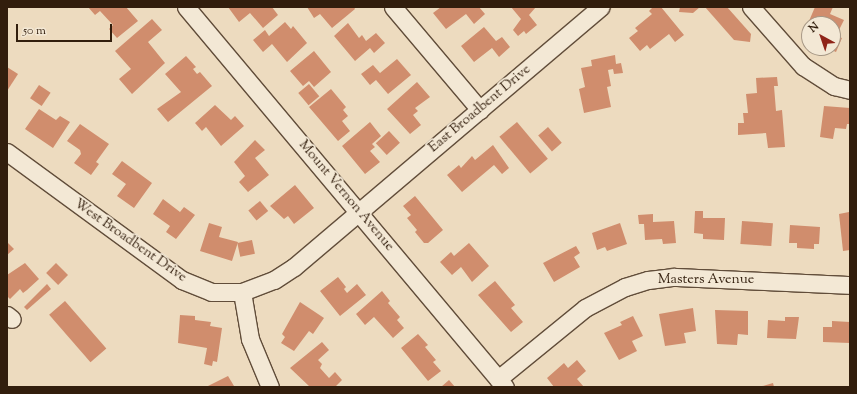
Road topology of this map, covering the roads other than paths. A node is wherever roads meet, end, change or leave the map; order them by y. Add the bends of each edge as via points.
1 (186, 7) edge
2 (392, 7) edge
3 (751, 7) edge
4 (596, 9) edge
5 (850, 90) edge
6 (480, 110) junction
7 (7, 152) edge
8 (359, 212) junction
9 (850, 284) edge
10 (242, 292) junction
11 (501, 383) edge
12 (270, 387) edge

1 - 8 street, Mount Vernon Avenue
2 - 6 street
3 - 5 street via 803,66 834,86
4 - 6 street, East Broadbent Drive
6 - 8 street, East Broadbent Drive
7 - 10 street, West Broadbent Drive via 182,280 211,292
8 - 10 street, West Broadbent Drive via 294,267 269,283
8 - 11 street, Mount Vernon Avenue
9 - 11 street, Masters Avenue via 674,277 648,280 625,287 585,308
10 - 12 street via 250,339

